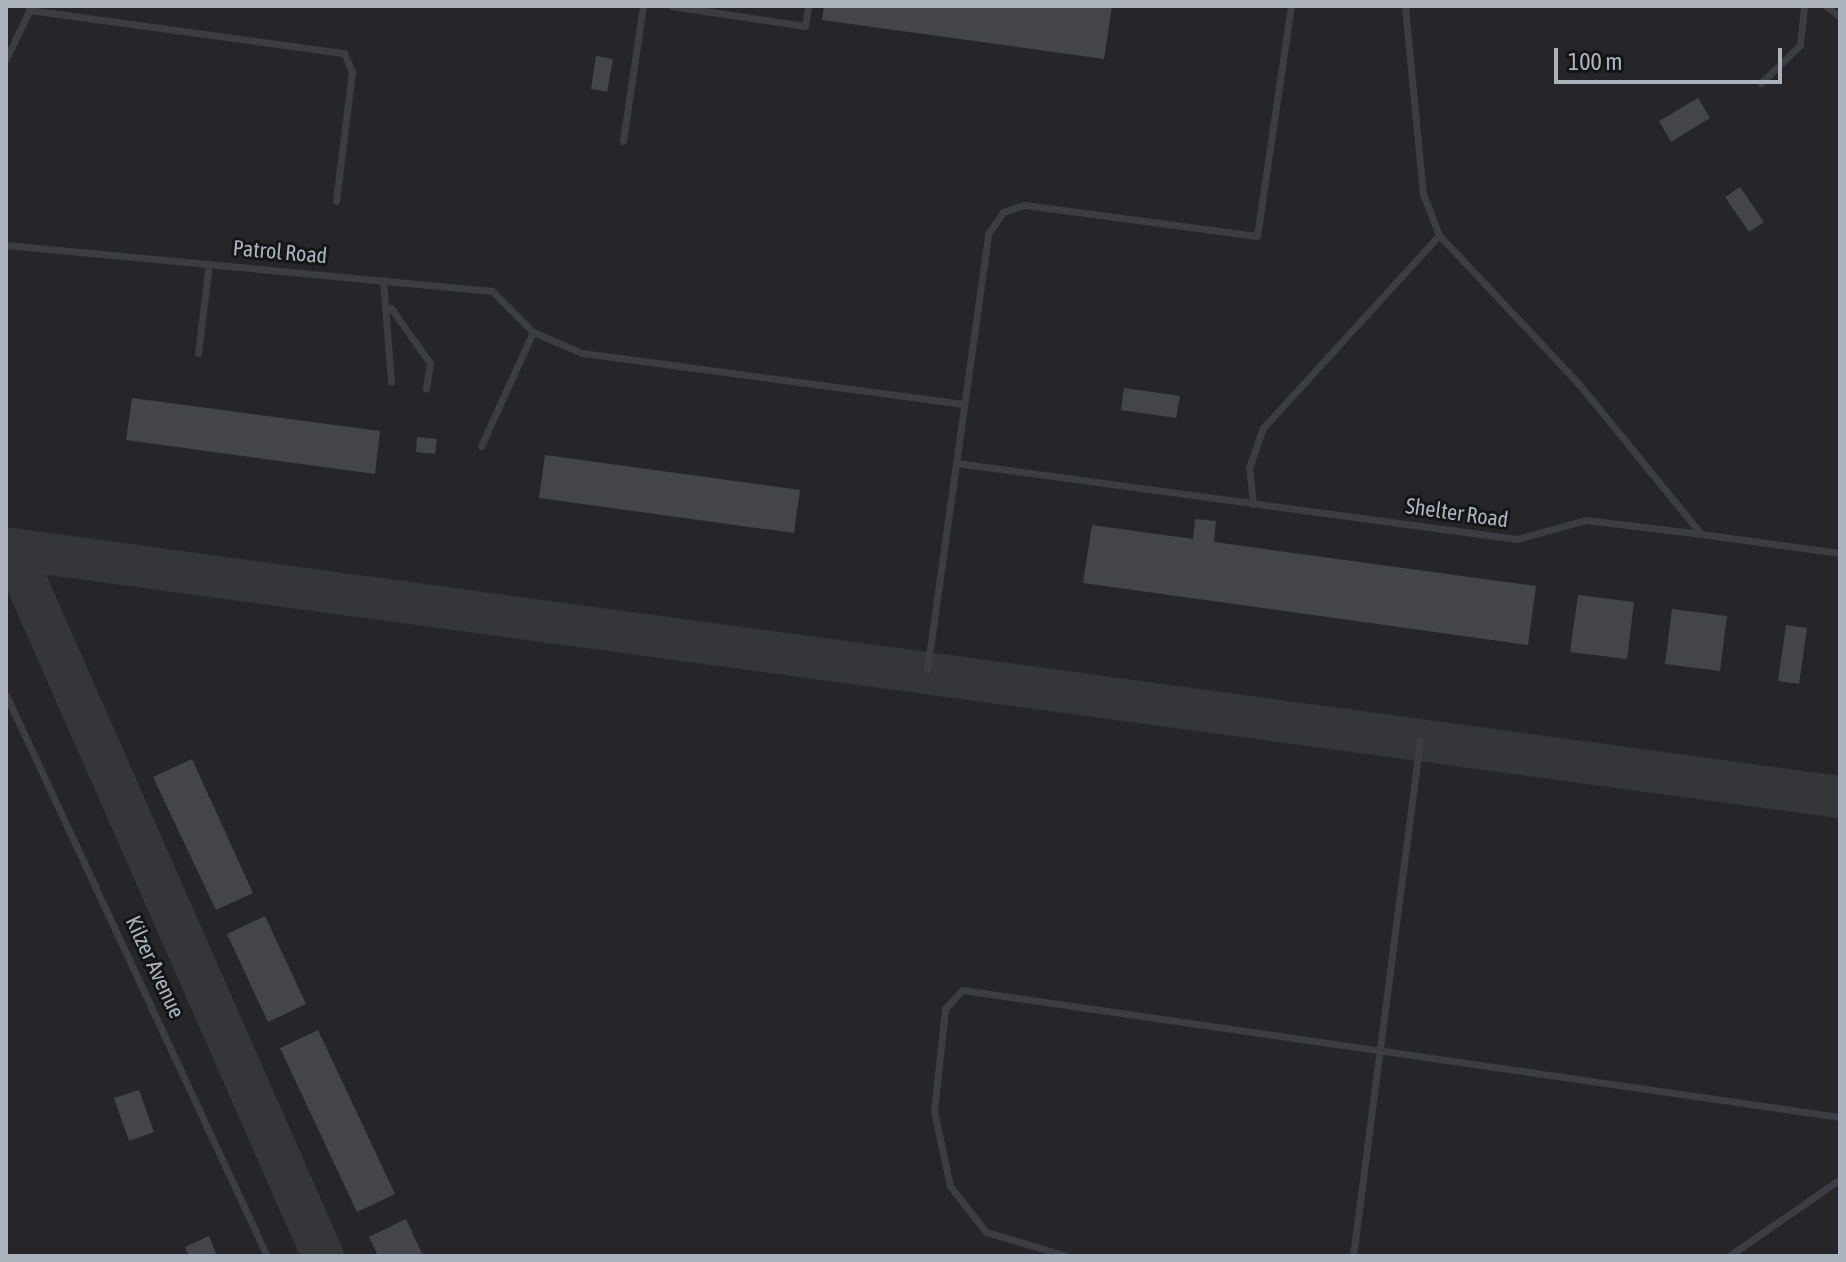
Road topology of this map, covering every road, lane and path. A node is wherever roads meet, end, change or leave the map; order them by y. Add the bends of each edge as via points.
1 (643, 6) edge
2 (672, 6) edge
3 (808, 6) edge
4 (1291, 6) edge
5 (1405, 6) edge
6 (1804, 6) edge
7 (1826, 6) edge
8 (30, 8) edge
9 (1840, 17) edge
10 (6, 59) edge
11 (1761, 83) dead end
12 (623, 141) dead end
13 (336, 201) dead end
14 (1439, 235) junction
15 (6, 245) edge
16 (209, 264) junction
17 (383, 280) junction
18 (390, 306) junction
19 (533, 332) junction
20 (198, 353) dead end
21 (391, 382) dead end
22 (426, 389) dead end
23 (964, 404) junction
24 (481, 446) dead end
25 (956, 463) junction
26 (1253, 504) junction
27 (1701, 534) junction
28 (1840, 553) edge
29 (927, 670) dead end
30 (6, 695) edge
31 (1420, 740) dead end
32 (1383, 1049) junction
33 (1840, 1117) edge
34 (1840, 1179) edge
35 (267, 1256) edge
36 (1067, 1256) edge
37 (1353, 1256) edge
38 (1729, 1256) edge

1 - 12 lane
2 - 3 lane via 805,26
4 - 23 lane via 1257,236 1025,205 1003,212 988,234
5 - 14 lane via 1423,194
6 - 11 lane via 1800,45
7 - 9 lane
8 - 10 lane
8 - 13 lane via 344,53 352,72
14 - 26 lane via 1263,428 1249,468
14 - 27 lane via 1578,383
15 - 16 lane, Patrol Road
16 - 17 lane, Patrol Road
16 - 20 lane
17 - 18 lane
17 - 19 lane, Patrol Road via 492,291
18 - 21 lane
18 - 22 lane via 430,363
19 - 23 lane via 582,353
19 - 24 lane
23 - 25 lane
25 - 26 lane, Shelter Road
25 - 29 lane
26 - 27 lane, Shelter Road via 1517,539 1586,520
27 - 28 lane, Shelter Road
30 - 35 lane, Kilzer Avenue
31 - 32 lane
32 - 33 lane
32 - 36 lane via 973,988 953,996 945,1009 934,1111 950,1186 986,1232
32 - 37 lane
34 - 38 lane

